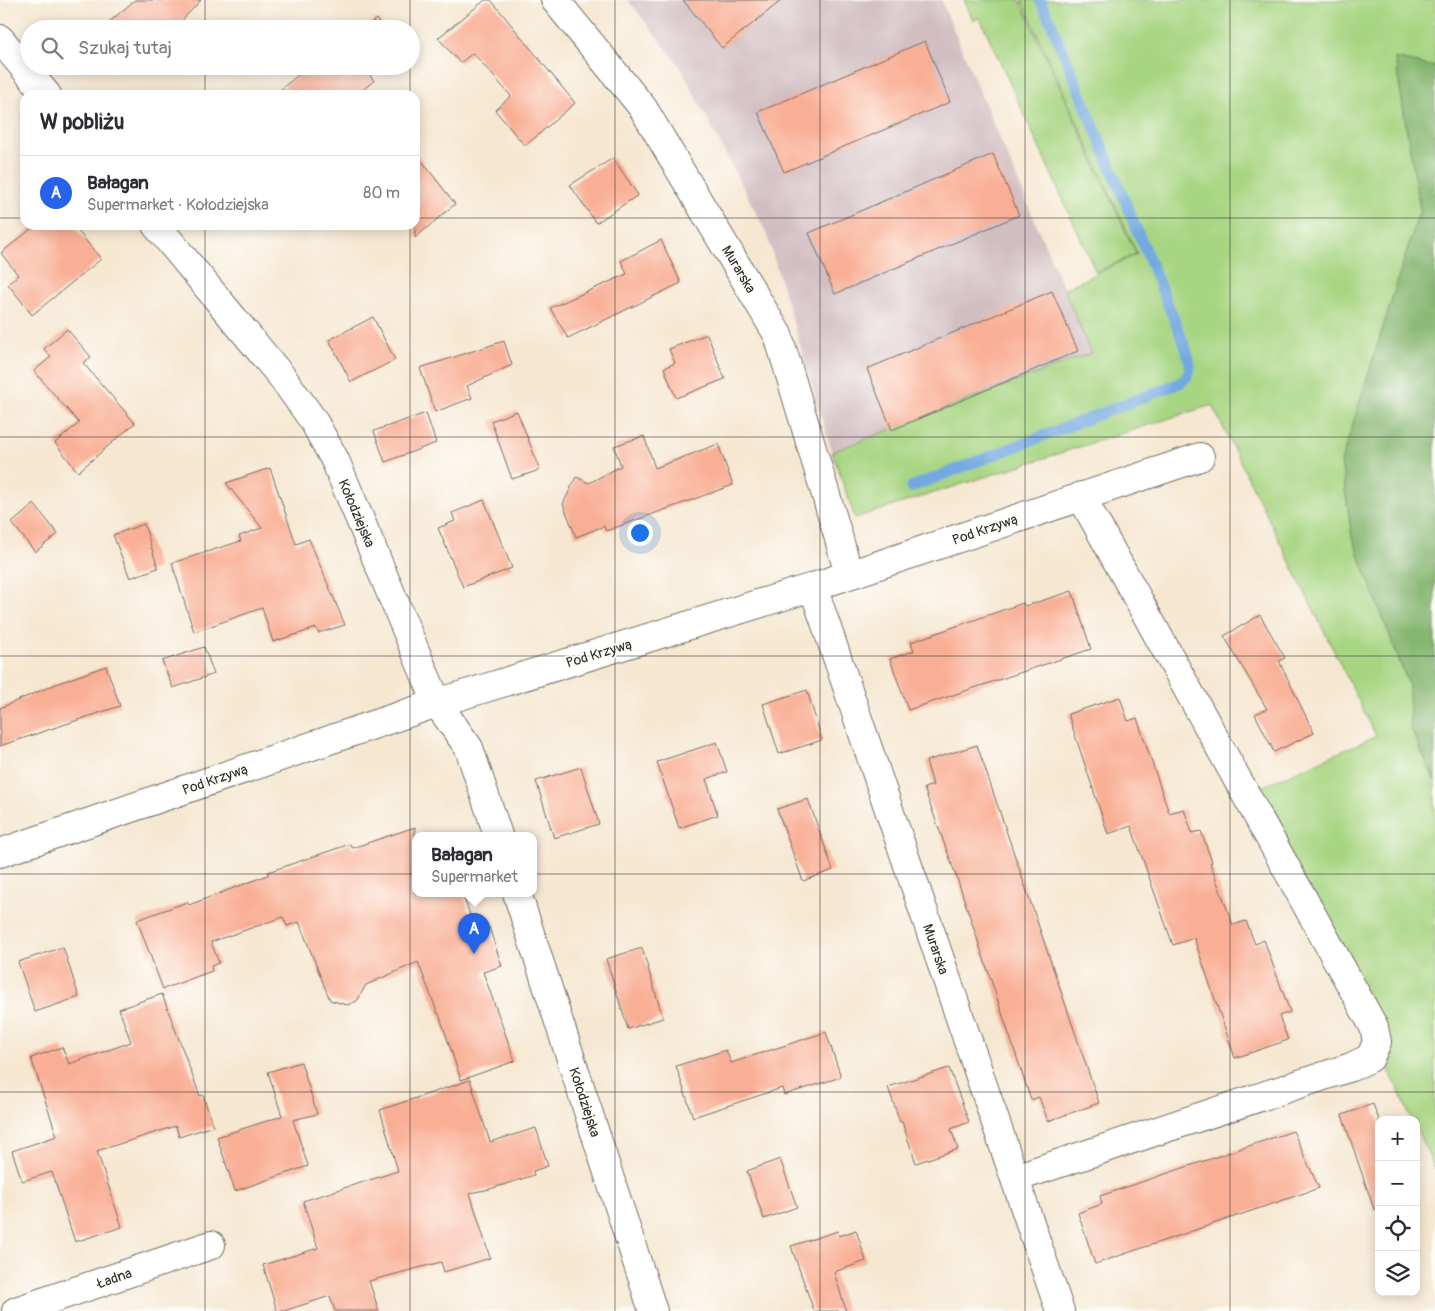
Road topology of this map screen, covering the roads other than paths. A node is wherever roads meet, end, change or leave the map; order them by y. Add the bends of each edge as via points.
1 (555, 0) edge
2 (0, 39) edge
3 (20, 63) edge
4 (30, 75) edge
5 (43, 90) edge
6 (160, 230) edge
7 (1200, 457) dead end
8 (1081, 496) junction
9 (849, 575) junction
10 (813, 587) junction
11 (437, 702) junction
12 (497, 832) edge
13 (0, 853) edge
14 (518, 897) edge
15 (1015, 1178) junction
16 (211, 1244) dead end
17 (16, 1311) edge
18 (653, 1311) edge
19 (1060, 1311) edge

1 - 9 street, Murarska via 643,108 778,335
2 - 3 street
4 - 5 street
6 - 11 street, Kołodziejska via 314,420 335,460
7 - 8 street, Pod Krzywą
8 - 9 street, Pod Krzywą
8 - 15 street via 1374,1027 1377,1042 1370,1058 1351,1067
9 - 10 street, Pod Krzywą
10 - 11 street, Pod Krzywą
10 - 15 street, Murarska
11 - 12 street, Kołodziejska via 470,748
11 - 13 street, Pod Krzywą
14 - 18 street, Kołodziejska
15 - 19 street, Murarska
16 - 17 street, Ładna

